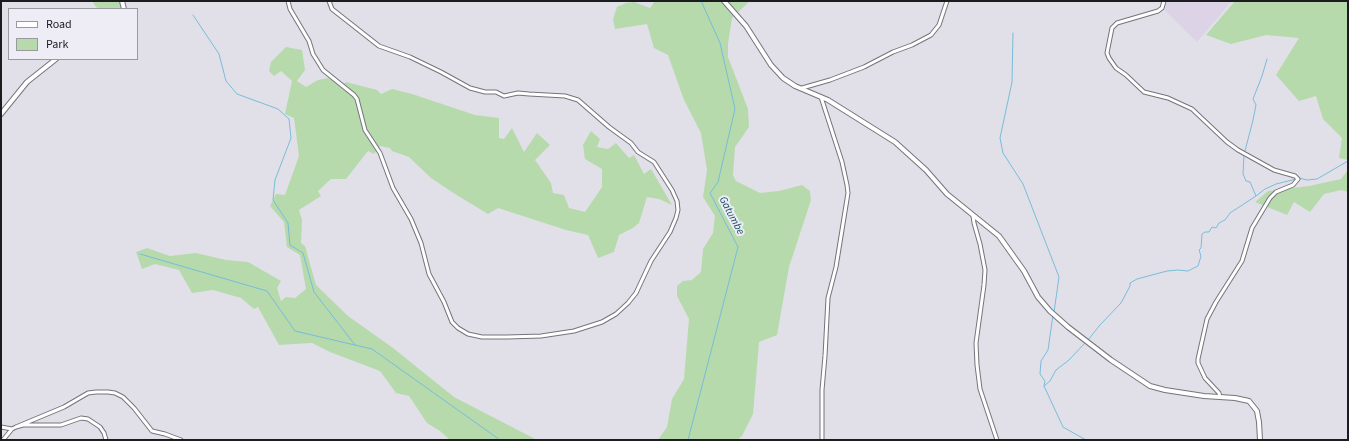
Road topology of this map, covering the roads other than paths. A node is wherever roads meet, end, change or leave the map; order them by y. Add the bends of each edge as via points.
1 (288, 1) edge
2 (329, 1) edge
3 (724, 1) edge
4 (947, 1) edge
5 (1164, 1) edge
6 (55, 60) edge
7 (802, 88) junction
8 (820, 96) junction
9 (1, 114) edge
10 (973, 216) junction
11 (1220, 396) junction
12 (1, 427) edge
13 (16, 427) junction
14 (12, 430) junction
15 (3, 440) edge
16 (106, 440) edge
17 (181, 440) edge
18 (822, 440) edge
19 (997, 440) edge
20 (1260, 440) edge

1 - 2 street via 323,70 357,99 365,130 380,153 393,188 421,243 429,274 452,322 458,328 468,334 482,337 541,336 574,331 602,322 628,303 670,232 678,210 672,190 654,162 638,152 631,143 578,100 565,96 518,93 504,96 496,92 470,88 410,57 379,46 332,9
3 - 7 main road via 746,26 778,74
4 - 7 street via 940,25 931,35 864,67
5 - 11 street via 1158,11 1118,23 1112,28 1107,53 1116,68 1144,92 1192,108 1238,150 1274,170 1296,176 1298,179 1293,185 1276,192 1270,198 1252,228 1240,265 1207,318 1198,363 1205,378
6 - 9 main road via 27,82
7 - 8 main road
8 - 10 main road via 902,148 947,194
8 - 18 street via 842,162 848,194 836,267 828,298 822,390
10 - 11 main road via 1003,240 1046,307 1111,360 1158,388 1204,396
10 - 19 street via 985,270 976,343 977,365 980,389
11 - 20 main road via 1249,401 1255,408 1260,422
12 - 14 street
13 - 14 street
13 - 16 street via 60,426 78,418 86,418 101,429
13 - 17 street via 88,393 108,392 123,397 152,431
14 - 15 street

